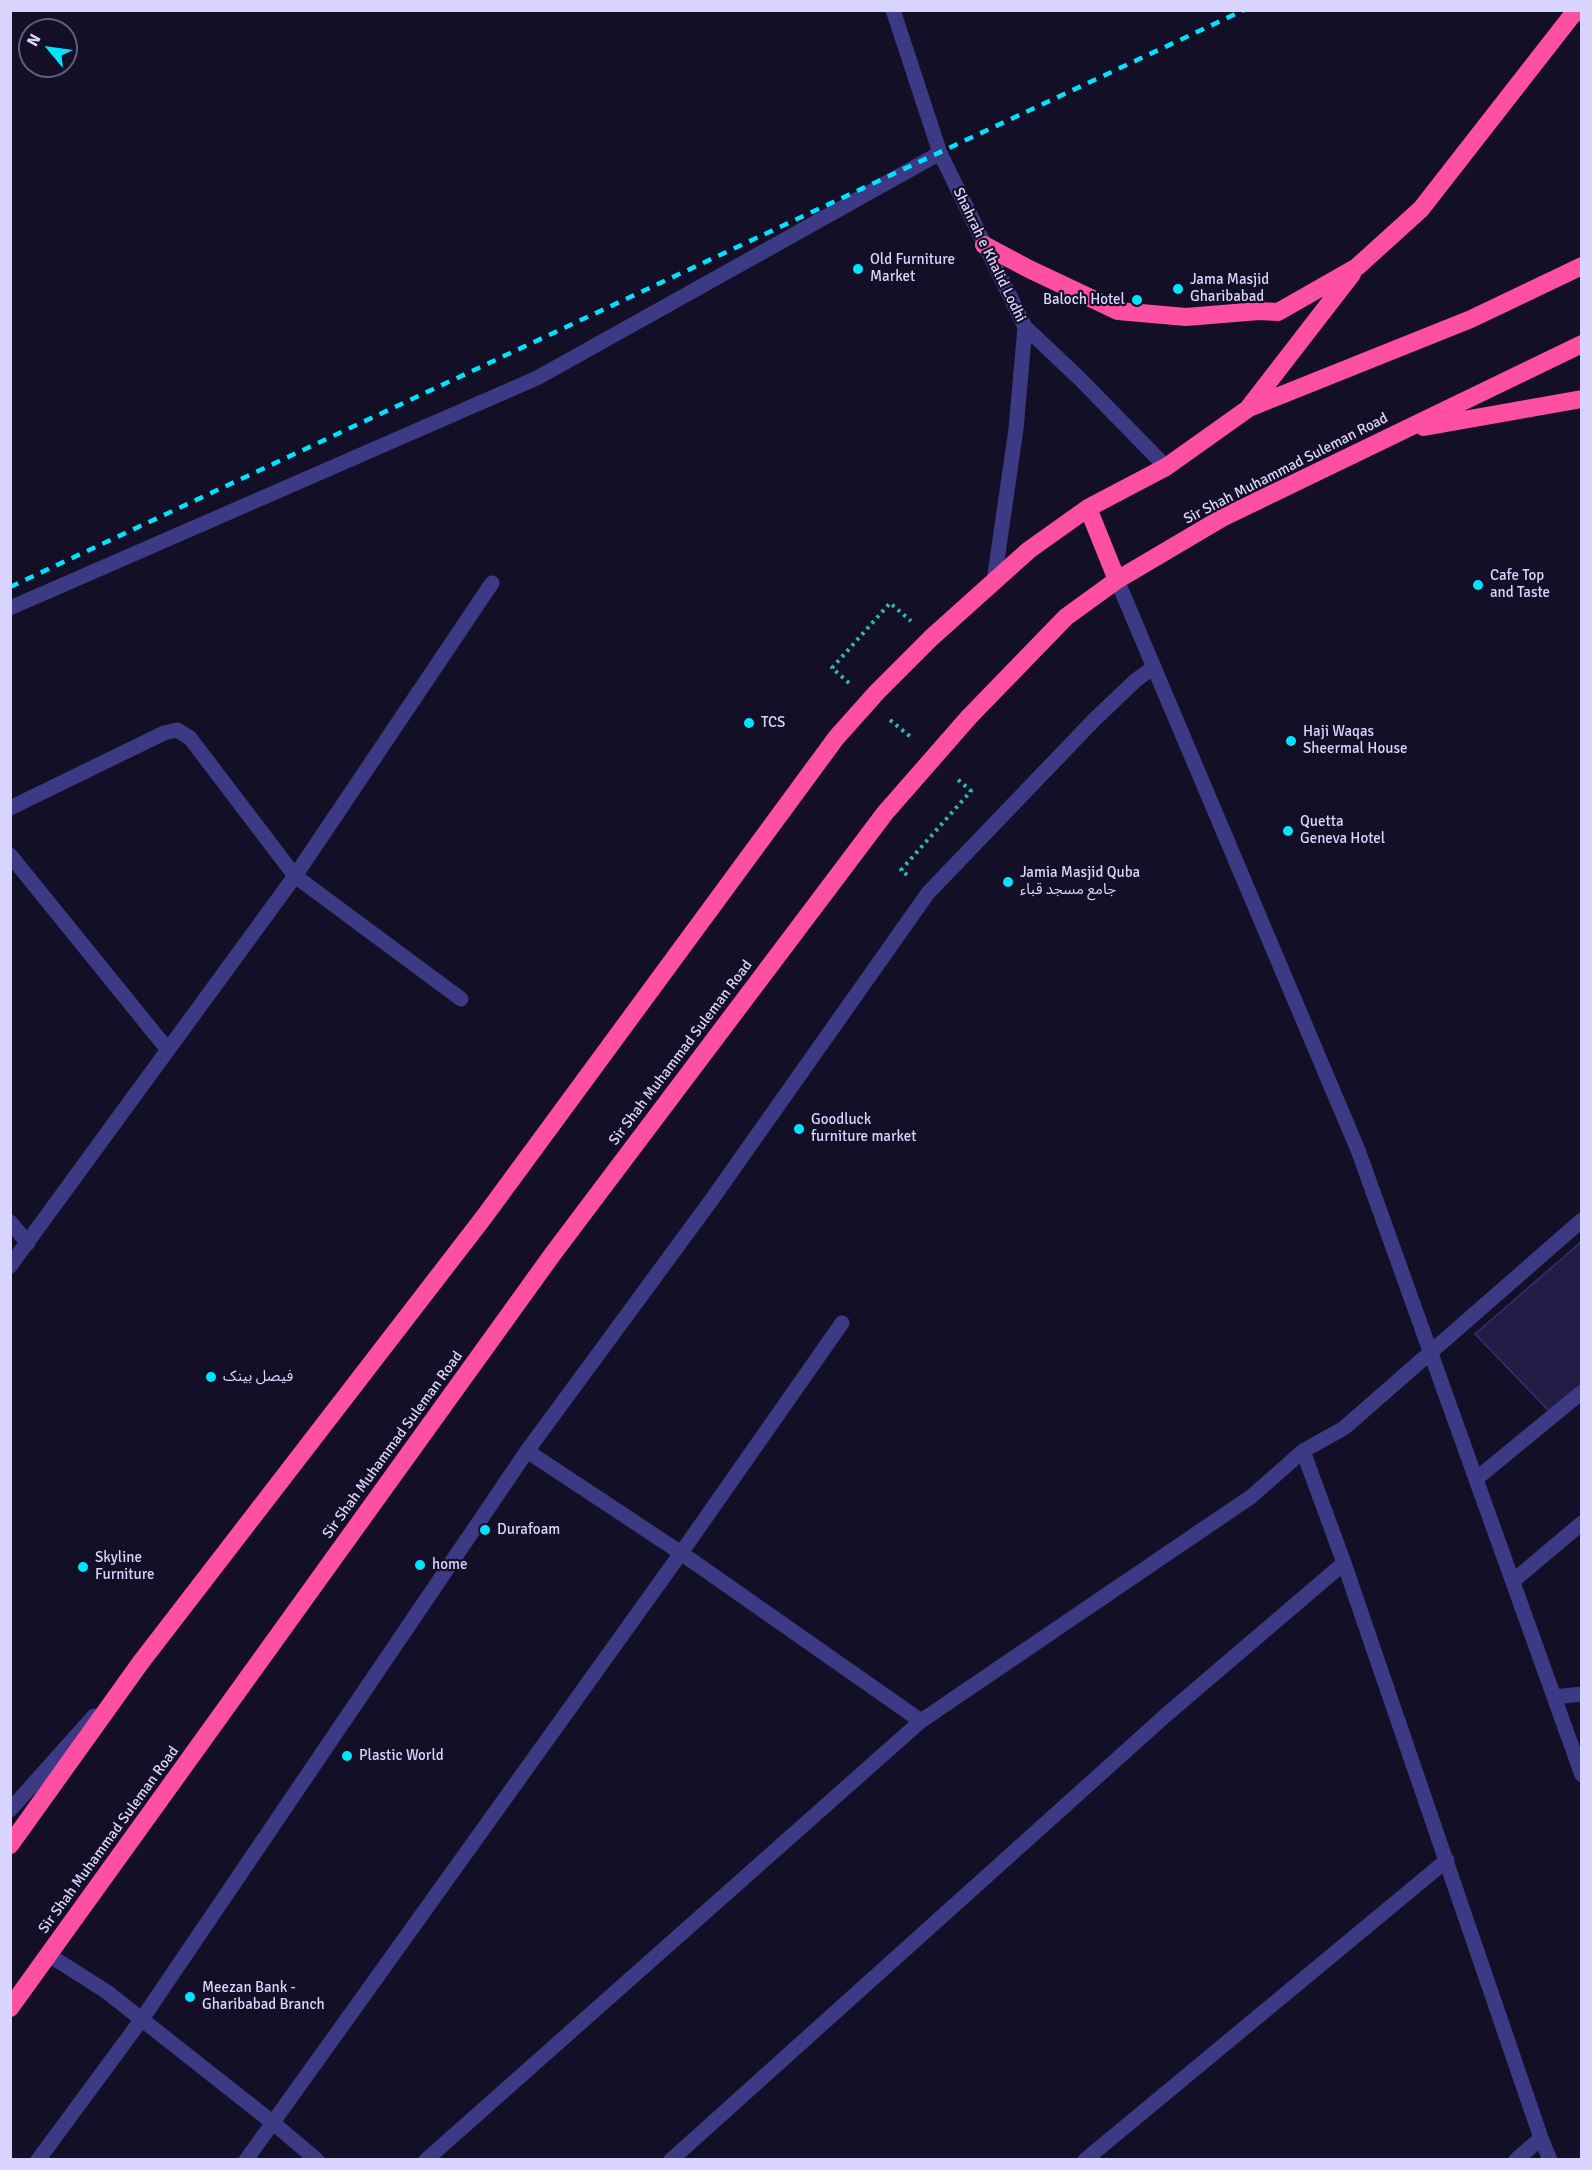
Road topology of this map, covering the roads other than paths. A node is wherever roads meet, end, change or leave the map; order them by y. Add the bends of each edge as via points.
1 (893, 10) edge
2 (1578, 10) edge
3 (940, 153) junction
4 (984, 245) junction
5 (1581, 266) edge
6 (1357, 267) junction
7 (1024, 327) junction
8 (1581, 344) edge
9 (1581, 399) edge
10 (1249, 408) junction
11 (1401, 431) junction
12 (1166, 467) junction
13 (1088, 508) junction
14 (1117, 580) junction
15 (994, 581) junction
16 (492, 583) dead end
17 (10, 608) edge
18 (1154, 667) junction
19 (10, 808) edge
20 (10, 855) edge
21 (295, 876) junction
22 (461, 999) dead end
23 (168, 1050) junction
24 (1581, 1220) edge
25 (10, 1222) edge
26 (28, 1243) junction
27 (10, 1266) edge
28 (842, 1323) dead end
29 (1431, 1352) junction
30 (1581, 1392) edge
31 (528, 1450) junction
32 (1303, 1451) junction
33 (1476, 1479) junction
34 (1581, 1523) edge
35 (681, 1553) junction
36 (1344, 1563) junction
37 (1513, 1581) junction
38 (141, 1662) junction
39 (1581, 1694) edge
40 (1554, 1697) junction
41 (921, 1721) junction
42 (1581, 1775) edge
43 (10, 1810) edge
44 (10, 1845) edge
45 (1447, 1860) junction
46 (49, 1955) junction
47 (10, 2008) edge
48 (142, 2019) junction
49 (272, 2122) junction
50 (1541, 2138) junction
51 (38, 2160) edge
52 (246, 2160) edge
53 (316, 2160) edge
54 (426, 2160) edge
55 (671, 2160) edge
56 (1085, 2160) edge
57 (1516, 2160) edge
58 (1550, 2160) edge

1 - 3 street, Shahrah e Khalid Lodhi
2 - 6 highway via 1421,209
3 - 4 street, Shahrah e Khalid Lodhi
3 - 17 street via 537,378
4 - 6 highway via 1118,310 1186,317 1278,312
4 - 7 street, Shahrah e Khalid Lodhi
5 - 10 highway via 1471,319
6 - 10 highway
7 - 12 street
7 - 15 street, Shahrah e Khalid Lodhi via 1016,429
8 - 11 highway, Sir Shah Muhammad Suleman Road
9 - 11 highway
10 - 12 highway
11 - 14 highway, Sir Shah Muhammad Suleman Road via 1222,518
12 - 13 highway
13 - 14 highway
13 - 15 highway via 1029,550
14 - 18 street
14 - 46 highway, Sir Shah Muhammad Suleman Road via 1066,617 969,717 885,813 552,1255
15 - 38 highway via 931,638 836,738 484,1217
16 - 21 street
18 - 29 street via 1358,1150
18 - 31 street via 1095,719 928,893 710,1202
19 - 21 street via 177,730 190,738
20 - 23 street
21 - 22 street
21 - 23 street
23 - 26 street
24 - 29 street
25 - 26 street
26 - 27 street
28 - 35 street
29 - 32 street via 1344,1428
29 - 33 street
30 - 33 street
31 - 35 street
31 - 48 street
32 - 36 street
32 - 41 street via 1252,1496
33 - 37 street
34 - 37 street
35 - 41 street
35 - 49 street
36 - 45 street
36 - 55 street via 1166,1714
37 - 40 street
38 - 43 street
38 - 44 highway
39 - 40 street
40 - 42 street
41 - 54 street
45 - 50 street
45 - 56 street
46 - 47 highway, Sir Shah Muhammad Suleman Road
46 - 48 street
48 - 49 street
48 - 51 street
49 - 52 street
49 - 53 street
50 - 57 street
50 - 58 street

